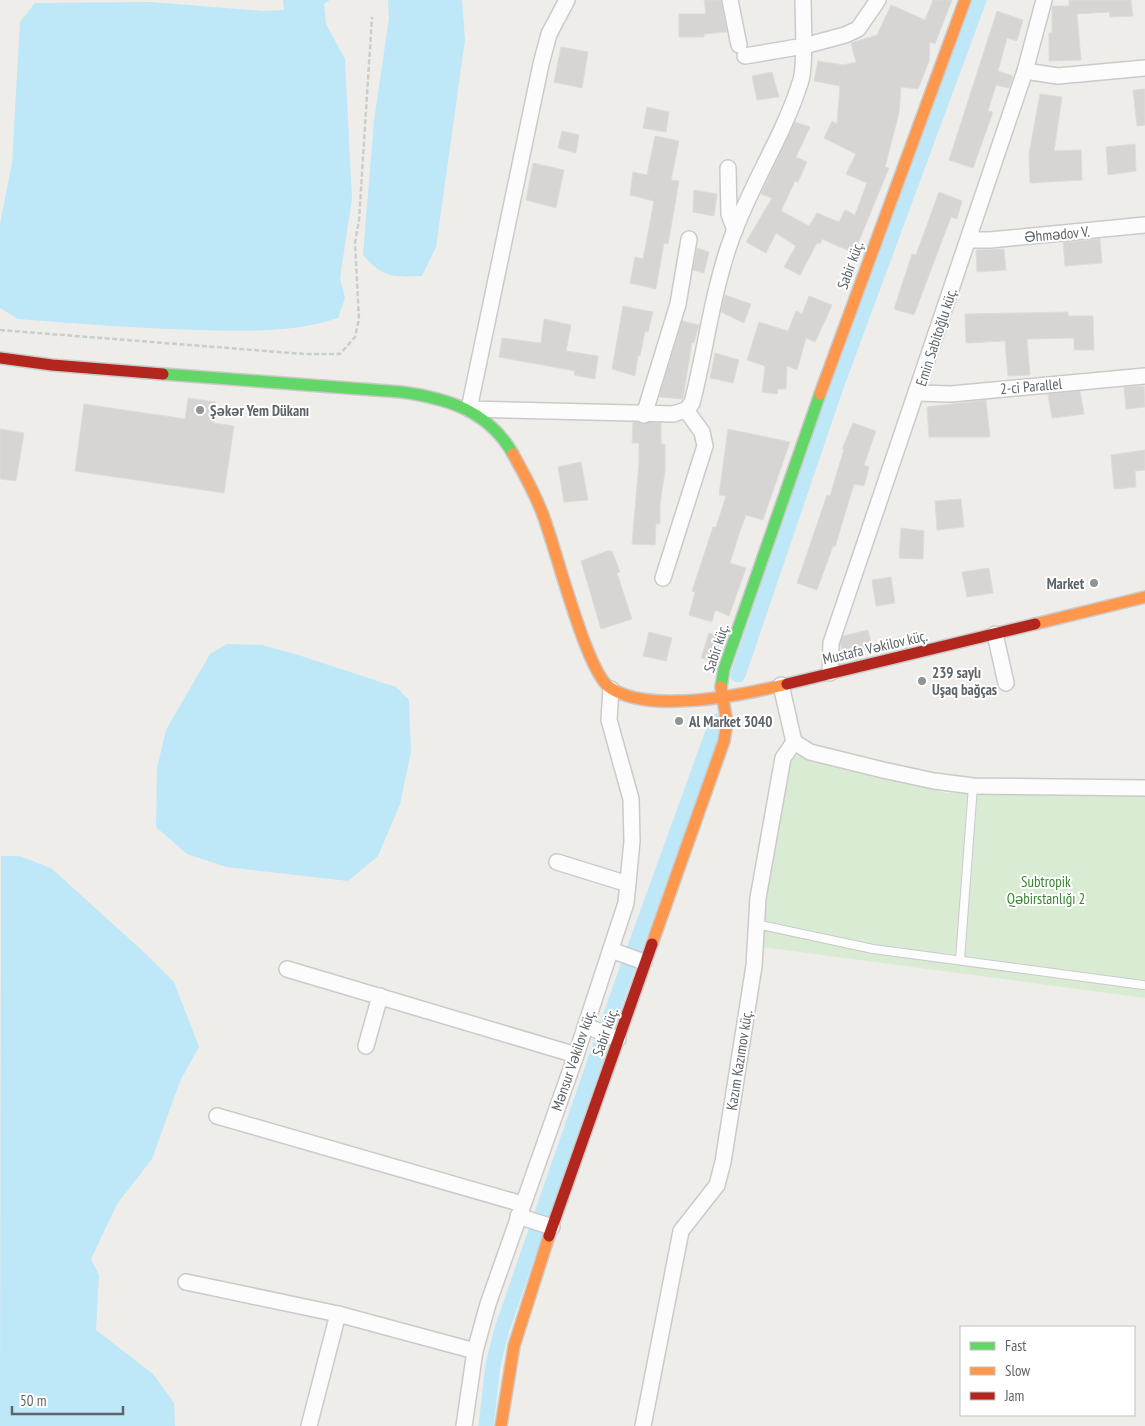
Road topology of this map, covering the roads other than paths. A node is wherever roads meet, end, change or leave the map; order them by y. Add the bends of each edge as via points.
1 (568, 0) edge
2 (730, 0) edge
3 (803, 0) edge
4 (878, 0) edge
5 (965, 0) edge
6 (1044, 0) edge
7 (804, 46) junction
8 (1145, 68) edge
9 (1025, 72) junction
10 (728, 168) dead end
11 (1145, 225) edge
12 (735, 230) junction
13 (689, 239) dead end
14 (969, 240) junction
15 (0, 358) edge
16 (1145, 376) edge
17 (917, 393) junction
18 (469, 409) junction
19 (686, 410) junction
20 (644, 415) junction
21 (663, 578) dead end
22 (1145, 597) edge
23 (995, 634) junction
24 (830, 673) junction
25 (1006, 683) dead end
26 (781, 685) junction
27 (611, 689) junction
28 (722, 698) junction
29 (794, 742) junction
30 (973, 786) junction
31 (1145, 788) edge
32 (557, 862) dead end
33 (628, 884) junction
34 (756, 924) junction
35 (611, 950) junction
36 (960, 960) junction
37 (644, 962) junction
38 (287, 969) dead end
39 (1143, 985) dead end
40 (380, 996) junction
41 (586, 1026) junction
42 (618, 1038) junction
43 (366, 1046) dead end
44 (576, 1055) junction
45 (217, 1116) dead end
46 (520, 1210) junction
47 (552, 1227) junction
48 (186, 1282) dead end
49 (338, 1314) junction
50 (475, 1351) junction
51 (309, 1426) edge
52 (464, 1426) edge
53 (501, 1426) edge
54 (643, 1426) edge

1 - 18 street via 549,34 541,64
2 - 7 street via 742,51
3 - 7 street
4 - 7 street via 858,29 845,36
5 - 28 street, Sabir küç. via 837,344 724,669
6 - 9 street, Emin Sabitoğlu küç.
7 - 12 street via 802,79
8 - 9 street via 1058,76
9 - 14 street, Emin Sabitoğlu küç.
10 - 12 street via 729,214
11 - 14 street, Əhmədov V.
12 - 19 street via 708,322 692,403
13 - 20 street via 678,304
14 - 17 street, Emin Sabitoğlu küç.
15 - 18 street via 52,365 401,392 426,395
16 - 17 street, 2-ci Parallel via 951,394
17 - 24 street, Emin Sabitoğlu küç. via 831,644
18 - 20 street
18 - 27 street via 502,438 527,478 562,568 592,661
19 - 20 street
19 - 21 street via 702,432 705,446
22 - 23 street, Mustafa Vəkilov küç.
23 - 24 street, Mustafa Vəkilov küç.
23 - 25 street
24 - 26 street, Mustafa Vəkilov küç.
26 - 28 street, Mustafa Vəkilov küç.
26 - 29 street
27 - 28 street, Mustafa Vəkilov küç. via 648,698
27 - 33 street, Mənsur Vəkilov küç. via 609,720 631,799
28 - 37 street, Sabir küç. via 727,723 724,741
29 - 30 street via 810,752 883,770
29 - 34 street, Kazım Kazımov küç. via 784,758
30 - 31 street
30 - 36 lane
32 - 33 street
33 - 35 street, Mənsur Vəkilov küç. via 626,902
34 - 36 lane via 873,949
34 - 54 street, Kazım Kazımov küç. via 754,966 718,1185 681,1231
35 - 37 street
35 - 41 street, Mənsur Vəkilov küç.
36 - 39 lane
37 - 42 street, Sabir küç.
38 - 40 street
40 - 43 street
40 - 44 street
41 - 42 street
41 - 44 street, Mənsur Vəkilov küç.
42 - 47 street, Sabir küç.
44 - 46 street, Mənsur Vəkilov küç.
45 - 46 street
46 - 47 street
46 - 50 street, Mənsur Vəkilov küç.
47 - 53 street, Sabir küç. via 514,1346
48 - 49 street
49 - 50 street
49 - 51 street
50 - 52 street, Mənsur Vəkilov küç.

